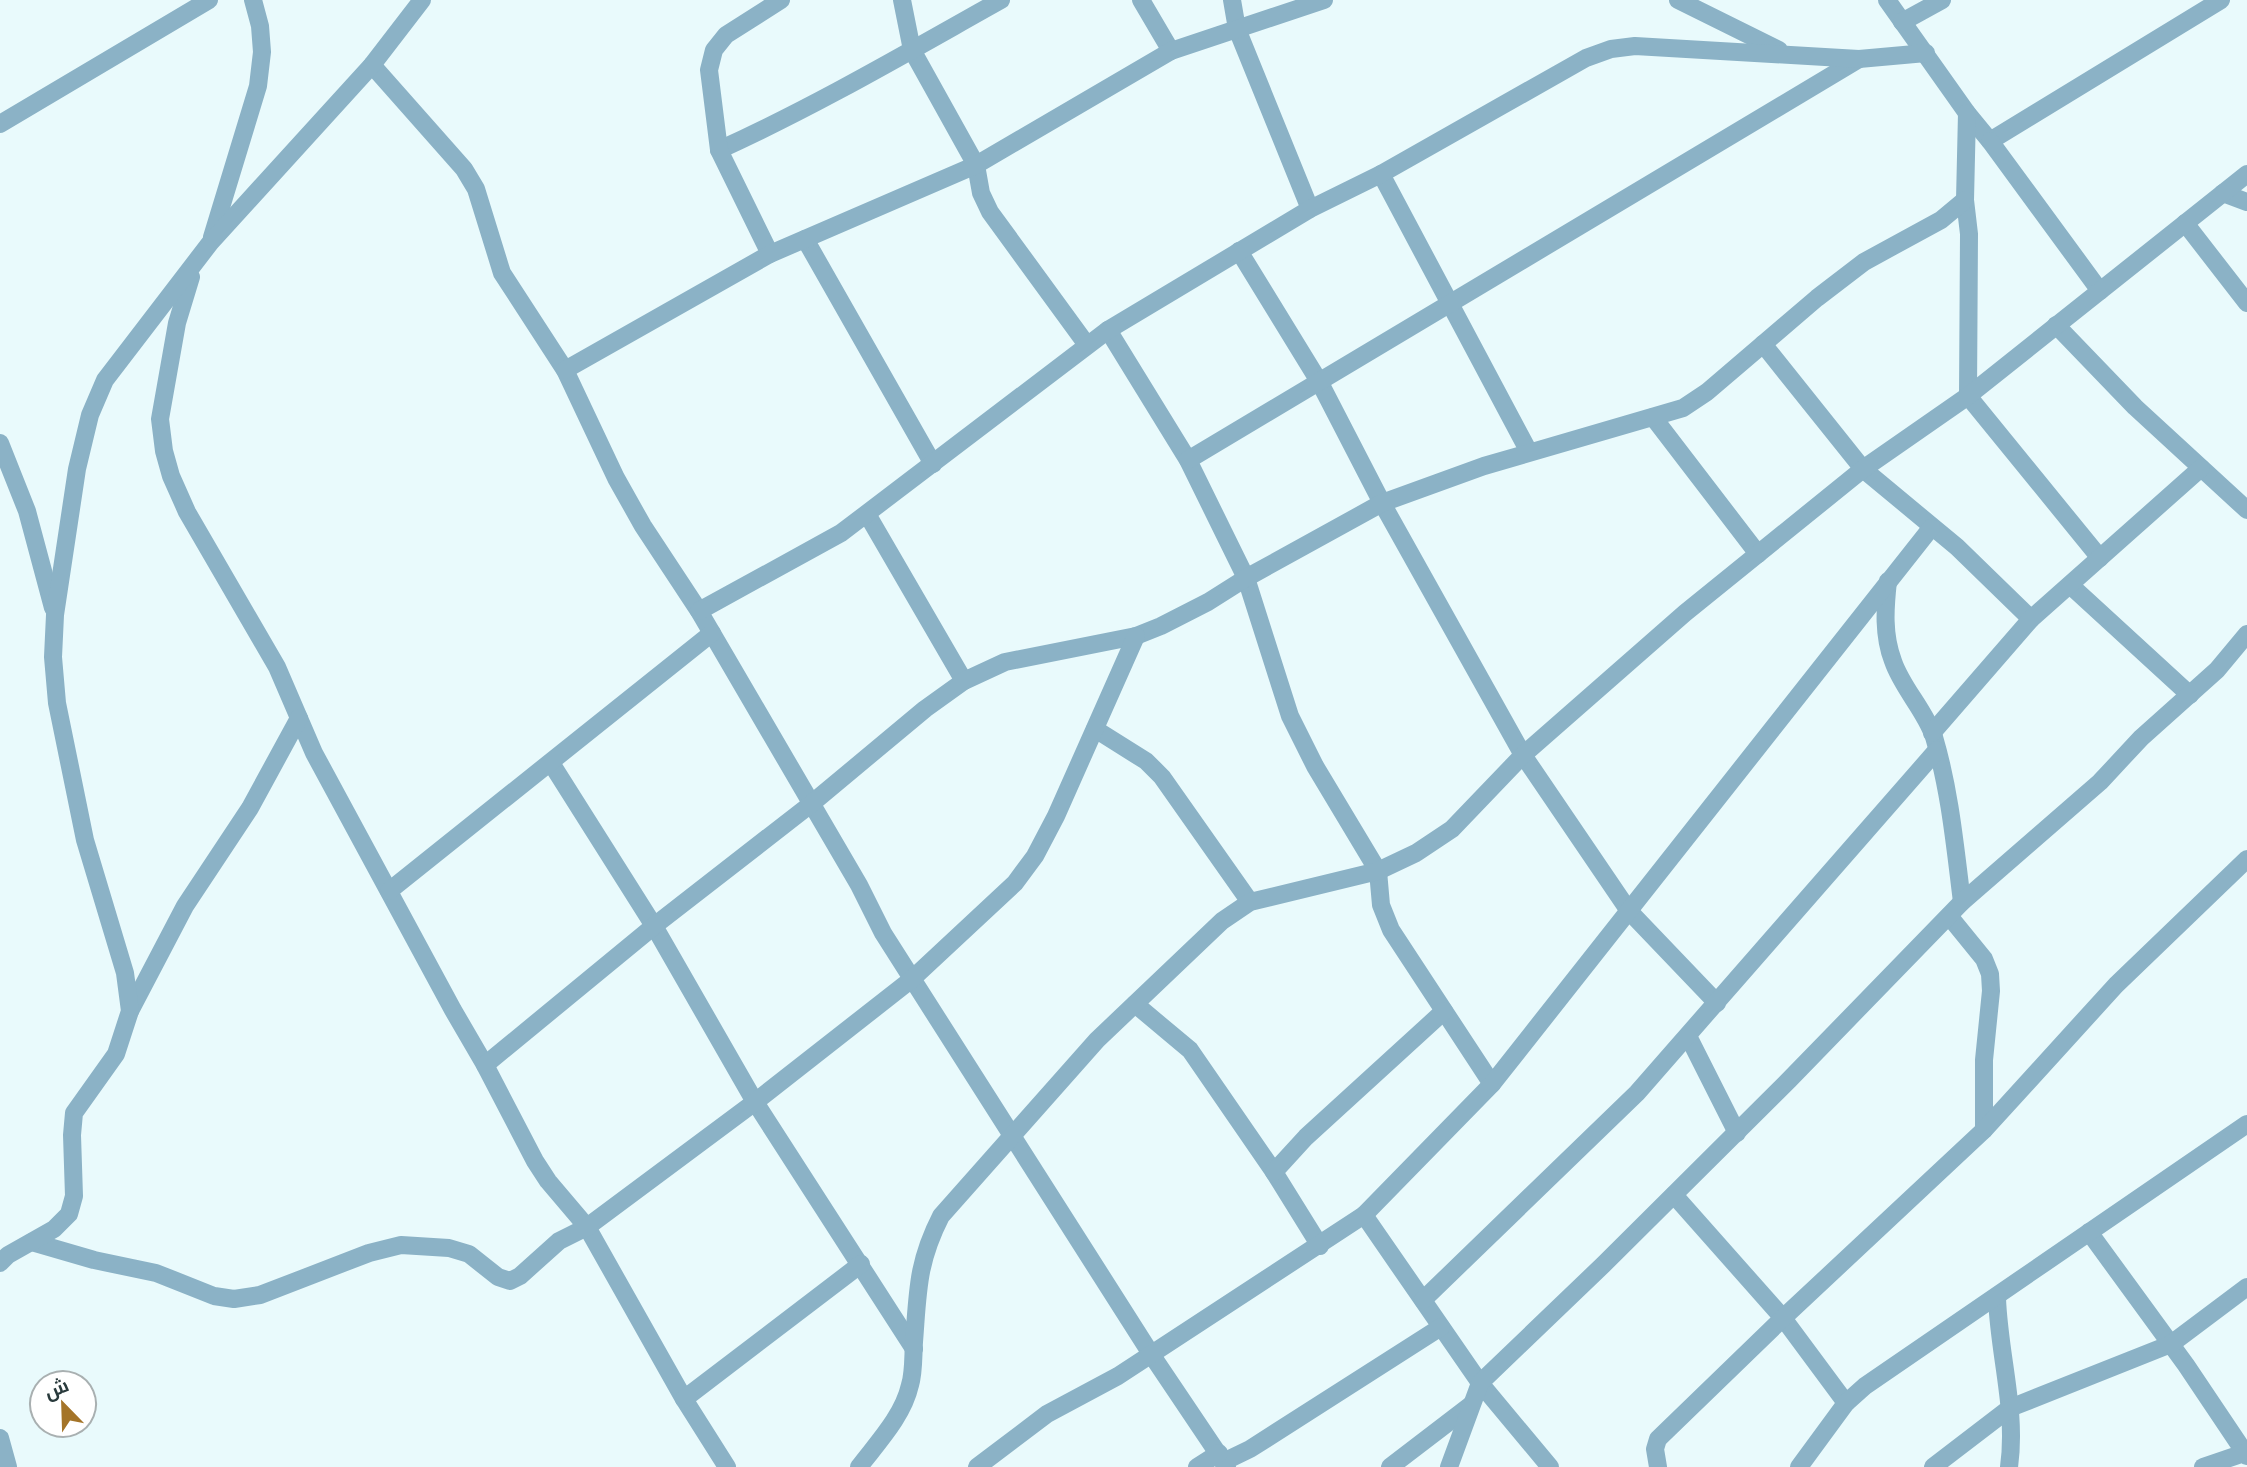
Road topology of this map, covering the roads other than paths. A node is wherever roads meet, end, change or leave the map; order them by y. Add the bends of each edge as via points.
1 (209, 0) edge
2 (253, 0) edge
3 (422, 0) edge
4 (782, 0) edge
5 (902, 0) edge
6 (1001, 0) edge
7 (1141, 0) edge
8 (1232, 0) edge
9 (1324, 0) edge
10 (1678, 0) edge
11 (1887, 0) edge
12 (1942, 0) edge
13 (2221, 0) edge
14 (1902, 22) junction
15 (1237, 29) junction
16 (912, 50) junction
17 (1171, 51) junction
18 (1786, 53) junction
19 (1926, 53) junction
20 (1859, 59) junction
21 (372, 65) junction
22 (1967, 113) junction
23 (0, 124) edge
24 (1990, 141) junction
25 (719, 150) junction
26 (976, 165) junction
27 (1381, 174) junction
28 (2247, 174) edge
29 (2223, 193) junction
30 (1965, 200) junction
31 (2247, 202) edge
32 (1310, 209) junction
33 (2185, 223) junction
34 (805, 239) junction
35 (210, 243) junction
36 (1239, 251) junction
37 (770, 254) junction
38 (196, 264) junction
39 (2101, 291) junction
40 (2247, 303) edge
41 (1451, 304) junction
42 (2056, 325) junction
43 (1108, 330) junction
44 (1763, 344) junction
45 (1087, 345) junction
46 (565, 370) junction
47 (1320, 383) junction
48 (1968, 396) junction
49 (1653, 417) junction
50 (0, 443) edge
51 (1529, 452) junction
52 (1188, 460) junction
53 (933, 464) junction
54 (2201, 468) junction
55 (1863, 469) junction
56 (1382, 503) junction
57 (2247, 510) edge
58 (867, 514) junction
59 (1931, 528) junction
60 (1758, 554) junction
61 (2100, 558) junction
62 (1246, 578) junction
63 (1888, 581) junction
64 (2070, 585) junction
65 (699, 611) junction
66 (55, 615) junction
67 (2031, 619) junction
68 (712, 633) junction
69 (2247, 635) edge
70 (1136, 636) junction
71 (964, 681) junction
72 (2190, 695) junction
73 (299, 718) junction
74 (1095, 729) junction
75 (1935, 741) junction
76 (1523, 755) junction
77 (551, 763) junction
78 (811, 804) junction
79 (2244, 867) edge
80 (1378, 871) junction
81 (389, 891) junction
82 (1250, 902) junction
83 (1962, 902) junction
84 (1629, 911) junction
85 (1949, 916) junction
86 (654, 926) junction
87 (912, 979) junction
88 (1717, 1003) junction
89 (1135, 1004) junction
90 (130, 1011) junction
91 (1444, 1011) junction
92 (1688, 1036) junction
93 (485, 1065) junction
94 (1492, 1084) junction
95 (755, 1102) junction
96 (2247, 1124) edge
97 (1984, 1130) junction
98 (1737, 1133) junction
99 (1011, 1136) junction
100 (1274, 1172) junction
101 (1674, 1195) junction
102 (1364, 1215) junction
103 (587, 1227) junction
104 (2089, 1232) junction
105 (32, 1242) junction
106 (1320, 1246) junction
107 (0, 1263) edge
108 (861, 1264) junction
109 (2247, 1287) edge
110 (1997, 1298) junction
111 (1423, 1300) junction
112 (1783, 1318) junction
113 (1441, 1327) junction
114 (2171, 1344) junction
115 (914, 1349) junction
116 (1151, 1354) junction
117 (1480, 1383) junction
118 (684, 1399) junction
119 (1846, 1403) junction
120 (1472, 1404) junction
121 (2010, 1408) junction
122 (0, 1438) edge
123 (2247, 1454) edge
124 (1223, 1461) edge
125 (1800, 1466) edge
126 (8, 1467) edge
127 (727, 1467) edge
128 (859, 1467) edge
129 (977, 1467) edge
130 (1197, 1467) edge
131 (1390, 1467) edge
132 (1449, 1467) edge
133 (1550, 1467) edge
134 (1658, 1467) edge
135 (1933, 1467) edge
136 (2009, 1467) edge
137 (2203, 1467) edge

1 - 23 street
2 - 35 street via 262,52 258,86
3 - 21 street
4 - 25 street via 726,35 714,50 709,71
5 - 16 street
6 - 16 street
7 - 17 street
8 - 15 street
9 - 15 street
10 - 18 street
11 - 14 street
12 - 14 street
13 - 24 street
14 - 19 street
15 - 17 street
15 - 32 street
16 - 25 street
16 - 26 street
17 - 26 street
18 - 20 street
18 - 27 street via 1635,46 1611,49 1587,58
19 - 20 street
19 - 22 street
20 - 41 street
21 - 35 street
21 - 46 street via 464,169 476,189 502,273
22 - 24 street
22 - 30 street
24 - 39 street
25 - 37 street
26 - 34 street
26 - 45 street via 989,212
27 - 32 street
27 - 41 street
28 - 29 street
29 - 31 street
29 - 33 street
30 - 44 street via 1941,220 1864,262
30 - 48 street
32 - 36 street
33 - 39 street
33 - 40 street
34 - 37 street
34 - 53 street
35 - 38 street
36 - 43 street
36 - 47 street
37 - 46 street
38 - 66 street via 105,380 90,415
38 - 73 street via 177,323 160,419 164,451 187,512 277,667
39 - 42 street
41 - 47 street
41 - 51 street
42 - 48 street
42 - 54 street via 2135,408
43 - 45 street
43 - 52 street
44 - 49 street via 1683,408
44 - 55 street
45 - 53 street
46 - 65 street via 625,495
47 - 52 street
47 - 56 street
48 - 55 street
48 - 61 street
49 - 51 street
49 - 60 street
50 - 66 street via 27,512
51 - 56 street
52 - 62 street
53 - 58 street
54 - 57 street
54 - 61 street
55 - 59 street
55 - 60 street
56 - 62 street
56 - 76 street
58 - 65 street
58 - 71 street
59 - 63 street
59 - 67 street
60 - 76 street
61 - 64 street
62 - 70 street via 1208,602
62 - 80 street via 1290,716
63 - 75 street via 1885,611 1893,662
63 - 84 street
64 - 67 street
64 - 72 street
65 - 68 street
66 - 90 street via 57,703 86,840 125,972
67 - 75 street
68 - 77 street
68 - 78 street
69 - 72 street
70 - 71 street via 1005,662
70 - 74 street
71 - 78 street
72 - 83 street
73 - 81 street
73 - 90 street via 250,808 185,906
74 - 82 street via 1146,761 1162,777
74 - 87 street via 1035,856 1015,883
75 - 83 street via 1949,796
75 - 88 street
76 - 80 street via 1452,829
76 - 84 street
77 - 81 street
77 - 86 street
78 - 86 street
78 - 87 street
79 - 97 street via 2116,985
80 - 82 street
80 - 91 street via 1381,905 1391,930
81 - 93 street
82 - 89 street via 1222,921
83 - 85 street
84 - 88 street
84 - 94 street
85 - 97 street via 1984,959 1990,974
85 - 98 street
86 - 93 street
86 - 95 street
87 - 95 street
87 - 99 street
88 - 92 street
89 - 99 street
89 - 100 street via 1190,1050
90 - 105 street via 116,1054 74,1113 74,1196 69,1214
91 - 94 street
91 - 100 street
92 - 98 street
92 - 111 street via 1637,1093
93 - 103 street via 548,1181
94 - 102 street
95 - 103 street
95 - 108 street
96 - 104 street
97 - 112 street
98 - 101 street
99 - 115 street via 941,1216 927,1243 919,1274
99 - 116 street
100 - 106 street
101 - 112 street
101 - 117 street
102 - 106 street
102 - 111 street
103 - 105 street via 559,1241 510,1281 469,1254 401,1245 260,1295 234,1299 156,1273
103 - 118 street
104 - 110 street
104 - 114 street
105 - 107 street
106 - 116 street
108 - 115 street
108 - 118 street
109 - 114 street
110 - 119 street
110 - 121 street
111 - 113 street
112 - 119 street
112 - 134 street via 1658,1439
113 - 117 street
113 - 124 street via 1250,1450
114 - 121 street
114 - 123 street
115 - 128 street via 911,1384 903,1406
116 - 124 street
116 - 129 street via 1047,1415
117 - 120 street
117 - 133 street
118 - 127 street
119 - 125 street
120 - 131 street
120 - 132 street
121 - 135 street
121 - 136 street
122 - 126 street
123 - 137 street
124 - 130 street

